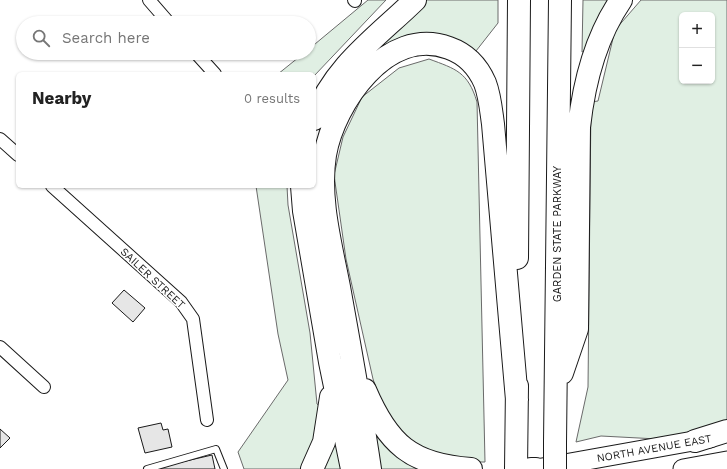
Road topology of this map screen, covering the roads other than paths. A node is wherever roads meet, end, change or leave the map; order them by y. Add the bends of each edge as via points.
1 (149, 0) edge
2 (415, 0) edge
3 (519, 0) edge
4 (560, 0) edge
5 (621, 0) edge
6 (163, 16) edge
7 (202, 60) edge
8 (212, 72) edge
9 (316, 114) edge
10 (0, 139) edge
11 (16, 153) edge
12 (54, 188) edge
13 (302, 188) edge
14 (0, 347) edge
15 (351, 349) junction
16 (330, 362) junction
17 (44, 387) dead end
18 (556, 393) junction
19 (517, 400) junction
20 (207, 420) dead end
21 (727, 431) edge
22 (727, 435) edge
23 (695, 440) junction
24 (516, 460) edge
25 (727, 461) edge
26 (147, 469) edge
27 (224, 469) edge
28 (312, 469) edge
29 (352, 469) edge
30 (370, 469) edge
31 (471, 469) edge
32 (531, 469) edge
33 (535, 469) edge
34 (555, 469) edge
35 (683, 469) edge

1 - 6 street
2 - 9 highway via 343,68 325,94
3 - 19 highway
4 - 18 highway, GARDEN STATE PARKWAY
5 - 18 highway via 597,46 581,109 577,329
7 - 8 street
10 - 11 street
12 - 20 street, SAILER STREET via 181,302 193,319
13 - 16 highway
14 - 17 street
15 - 19 highway via 326,205 324,173 327,145 345,104 372,68 402,49 427,44 443,46 459,52 472,62 483,79 490,100
15 - 30 highway
15 - 31 highway via 367,395 392,438 425,460 444,466
16 - 28 highway via 331,389 327,431
16 - 29 highway
18 - 34 highway, GARDEN STATE PARKWAY, bridge
19 - 24 highway
21 - 23 highway
22 - 23 main road, NORTH AVENUE EAST
23 - 33 main road, NORTH AVENUE EAST
25 - 35 main road
26 - 27 lane via 216,449
32 - 33 highway

